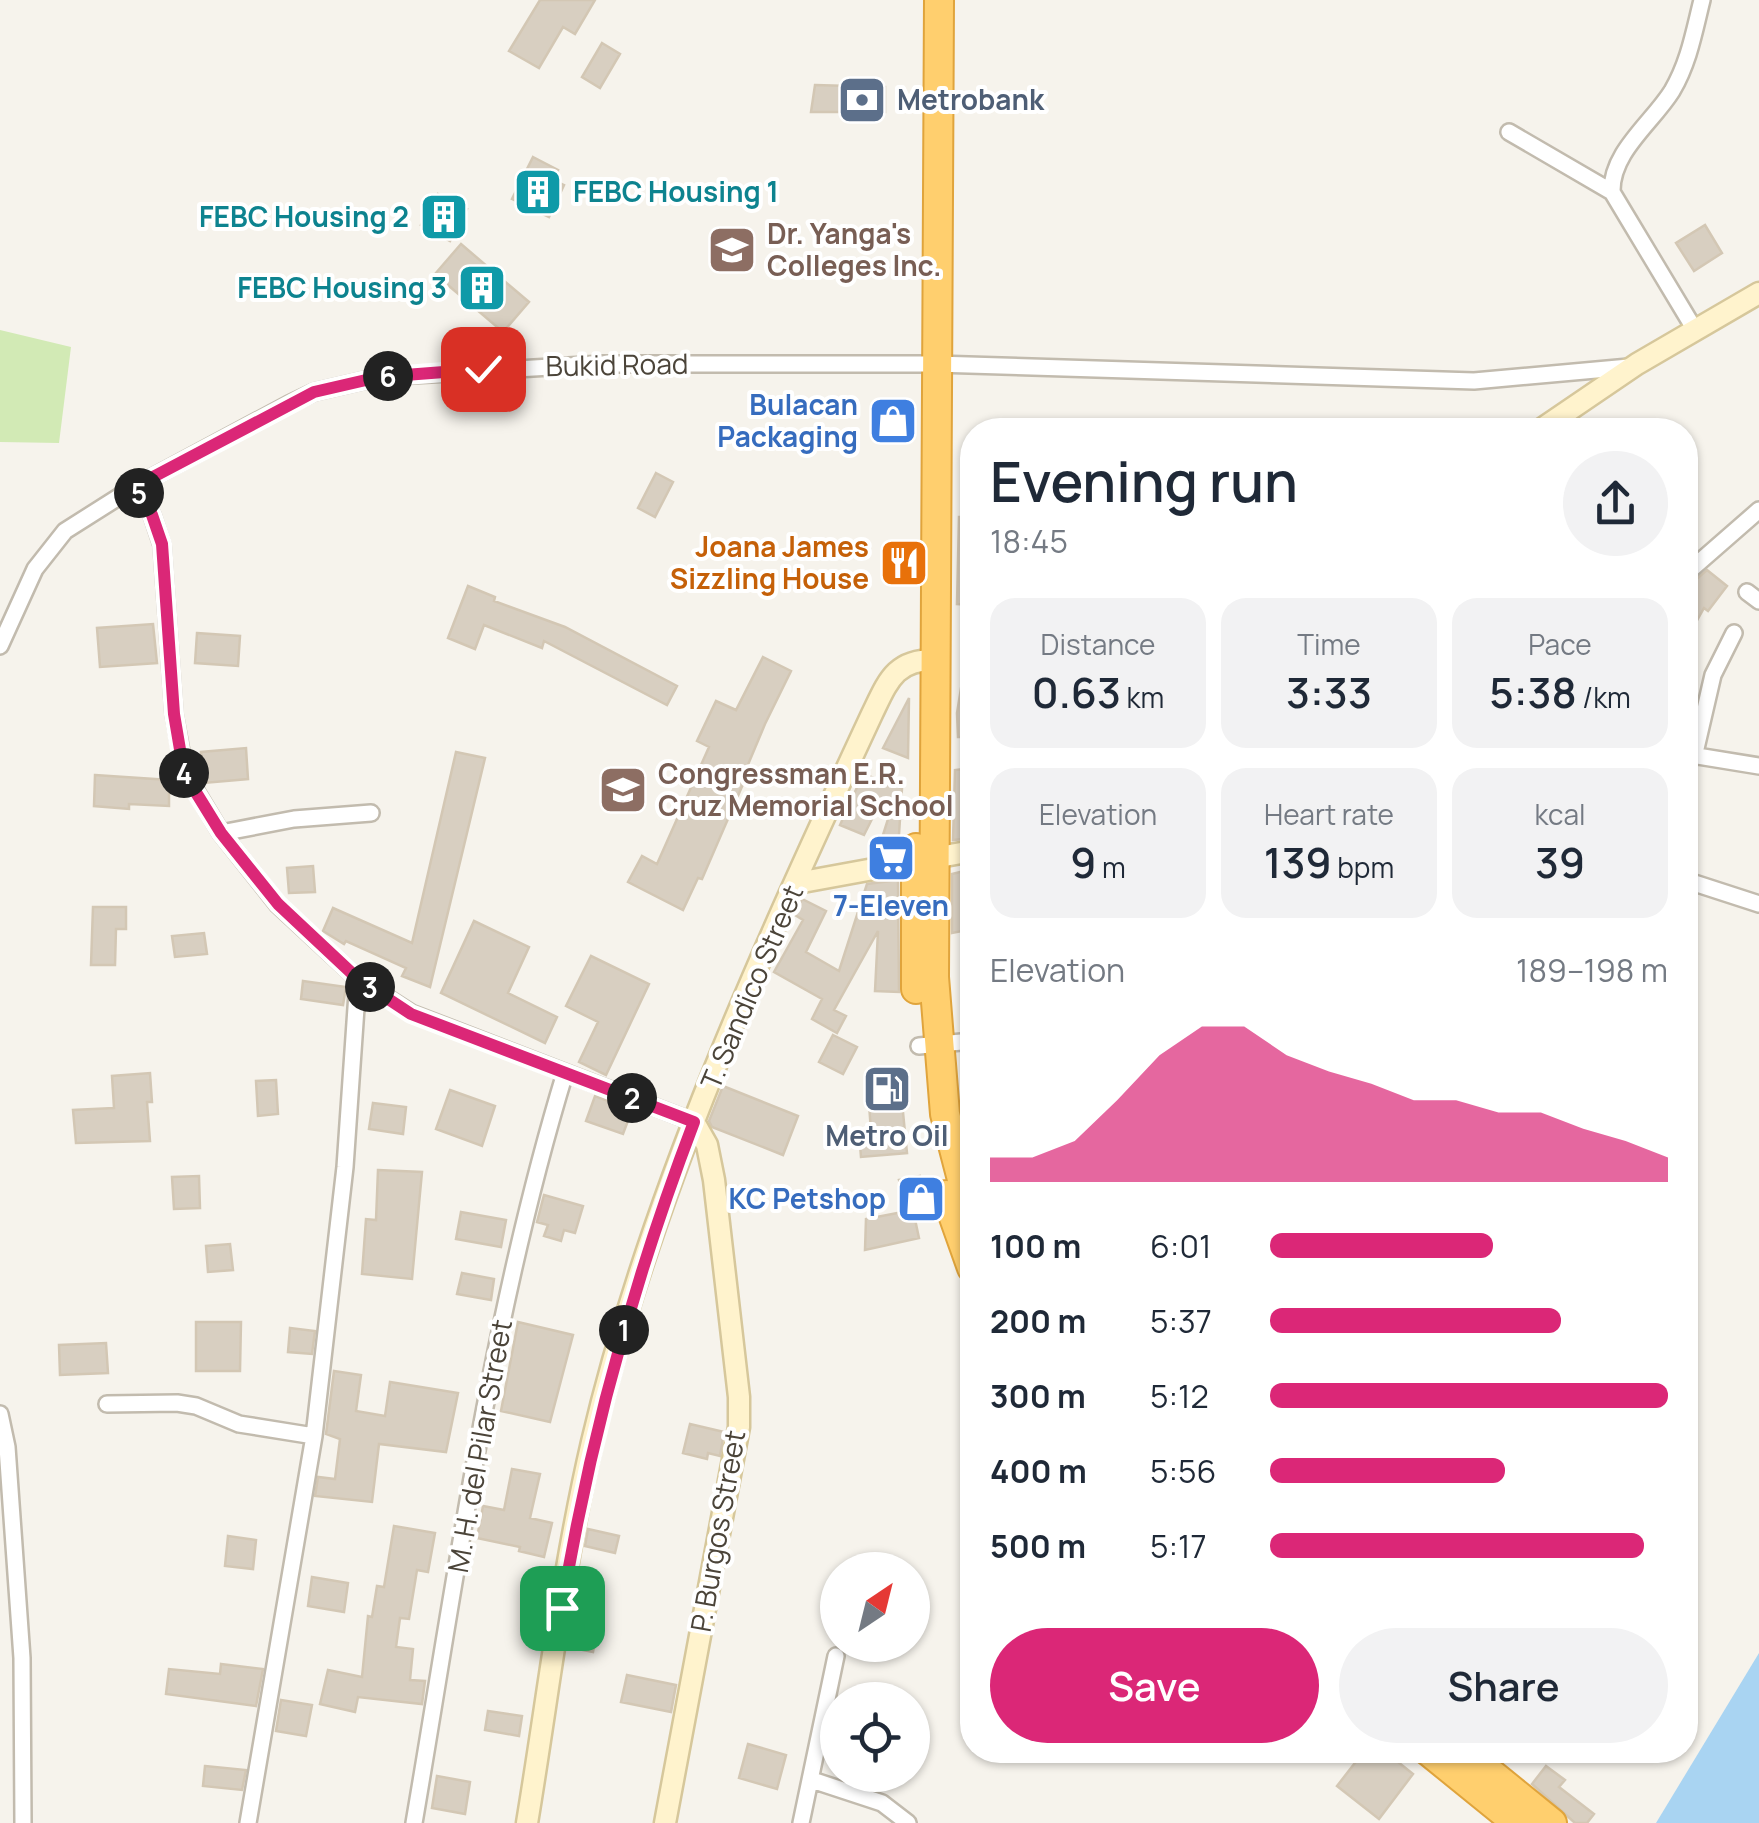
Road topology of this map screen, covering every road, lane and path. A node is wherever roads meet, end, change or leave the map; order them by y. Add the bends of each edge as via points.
1 (940, 0) edge
2 (1702, 0) edge
3 (1509, 132) dead end
4 (1612, 192) junction
5 (1759, 292) edge
6 (1695, 330) junction
7 (928, 364) junction
8 (1633, 367) junction
9 (1562, 418) edge
10 (136, 486) junction
11 (1759, 510) edge
12 (1698, 563) edge
13 (1734, 632) dead end
14 (0, 646) edge
15 (927, 660) junction
16 (1698, 728) edge
17 (1698, 757) edge
18 (1759, 766) edge
19 (371, 813) dead end
20 (221, 833) junction
21 (960, 853) edge
22 (925, 860) junction
23 (797, 883) junction
24 (1698, 884) edge
25 (1759, 904) edge
26 (358, 979) junction
27 (960, 1042) edge
28 (928, 1045) junction
29 (565, 1072) junction
30 (694, 1122) junction
31 (960, 1177) edge
32 (960, 1235) edge
33 (108, 1404) dead end
34 (0, 1414) edge
35 (314, 1436) junction
36 (835, 1662) edge
37 (1443, 1763) edge
38 (1478, 1763) edge
39 (812, 1780) junction
40 (23, 1823) edge
41 (248, 1823) edge
42 (414, 1823) edge
43 (527, 1823) edge
44 (665, 1823) edge
45 (801, 1823) edge
46 (908, 1823) edge
47 (1517, 1823) edge
48 (1552, 1823) edge

1 - 7 highway
2 - 4 street via 1689,57 1620,160
3 - 4 street
4 - 6 street
5 - 6 main road
6 - 8 main road
7 - 8 street, Bukid Road via 1474,381
7 - 10 street, Bukid Road via 602,364 379,377 314,392
7 - 15 highway via 934,538 919,590
8 - 9 main road
10 - 14 street, Bukid Road via 65,530 36,569
10 - 20 street via 162,544 184,773
11 - 12 street
13 - 16 street
15 - 22 highway
15 - 23 main road, T. Sandico Street via 901,666 881,695
17 - 18 street
19 - 20 street
20 - 26 street via 278,904
21 - 22 main road
22 - 23 main road
22 - 28 highway
23 - 30 main road, T. Sandico Street
24 - 25 street
26 - 29 street via 411,1014
26 - 35 street via 345,1167
27 - 28 street
28 - 31 highway
28 - 32 highway via 932,1140
29 - 30 street
29 - 42 street, M. H. del Pilar Street via 510,1285
30 - 43 main road, T. Sandico Street via 639,1274 593,1440
30 - 44 main road, P. Burgos Street via 714,1180 738,1427
33 - 35 street via 177,1403 239,1424
34 - 40 street via 20,1640
35 - 41 street
36 - 39 street
37 - 47 highway
38 - 48 highway
39 - 45 street
39 - 46 street via 882,1803

